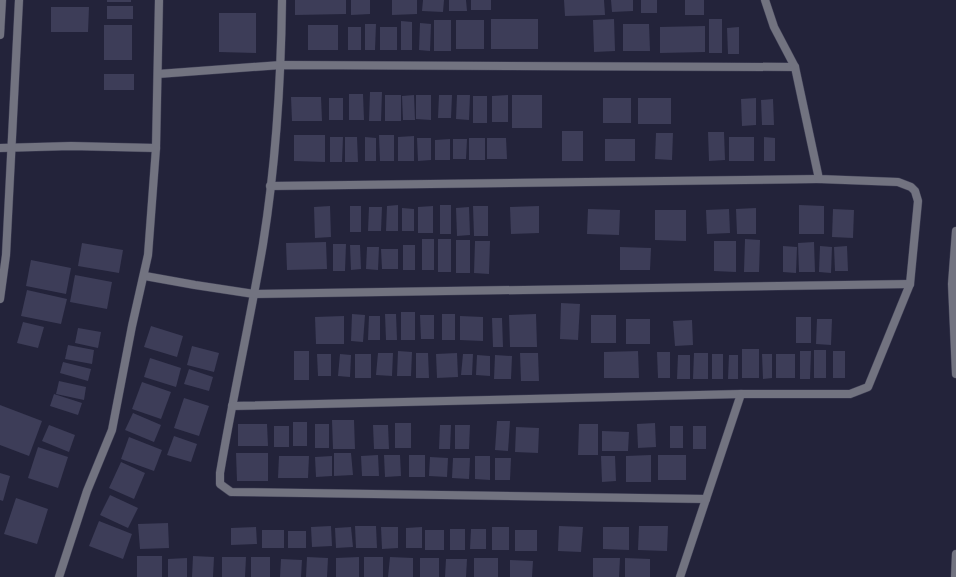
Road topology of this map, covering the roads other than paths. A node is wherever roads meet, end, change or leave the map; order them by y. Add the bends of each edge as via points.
1 (2, 0) edge
2 (19, 0) edge
3 (159, 0) edge
4 (282, 0) edge
5 (765, 0) edge
6 (0, 35) edge
7 (281, 65) junction
8 (795, 67) junction
9 (158, 74) junction
10 (0, 148) edge
11 (156, 148) junction
12 (12, 149) junction
13 (819, 179) junction
14 (270, 186) junction
15 (956, 231) edge
16 (145, 276) junction
17 (910, 284) junction
18 (254, 294) junction
19 (0, 299) edge
20 (956, 374) edge
21 (741, 394) junction
22 (232, 406) junction
23 (706, 499) junction
24 (956, 554) edge
25 (59, 577) edge
26 (680, 577) edge
27 (955, 577) edge

1 - 6 street
2 - 12 street
3 - 9 street
4 - 7 street
5 - 8 street via 774,27
7 - 8 street
7 - 9 street
7 - 14 street
8 - 13 street
9 - 11 street
10 - 12 street
11 - 12 street via 70,146
11 - 16 street
12 - 19 street via 6,255
13 - 14 street
13 - 17 street via 898,182 915,191 918,201
14 - 18 street
15 - 20 street via 952,284
16 - 18 street
16 - 25 street via 132,326 112,430
17 - 18 street
17 - 21 street via 868,387 850,394
18 - 22 street
21 - 22 street
21 - 23 street
22 - 23 street via 220,478 220,484 231,492
23 - 26 street
24 - 27 street

